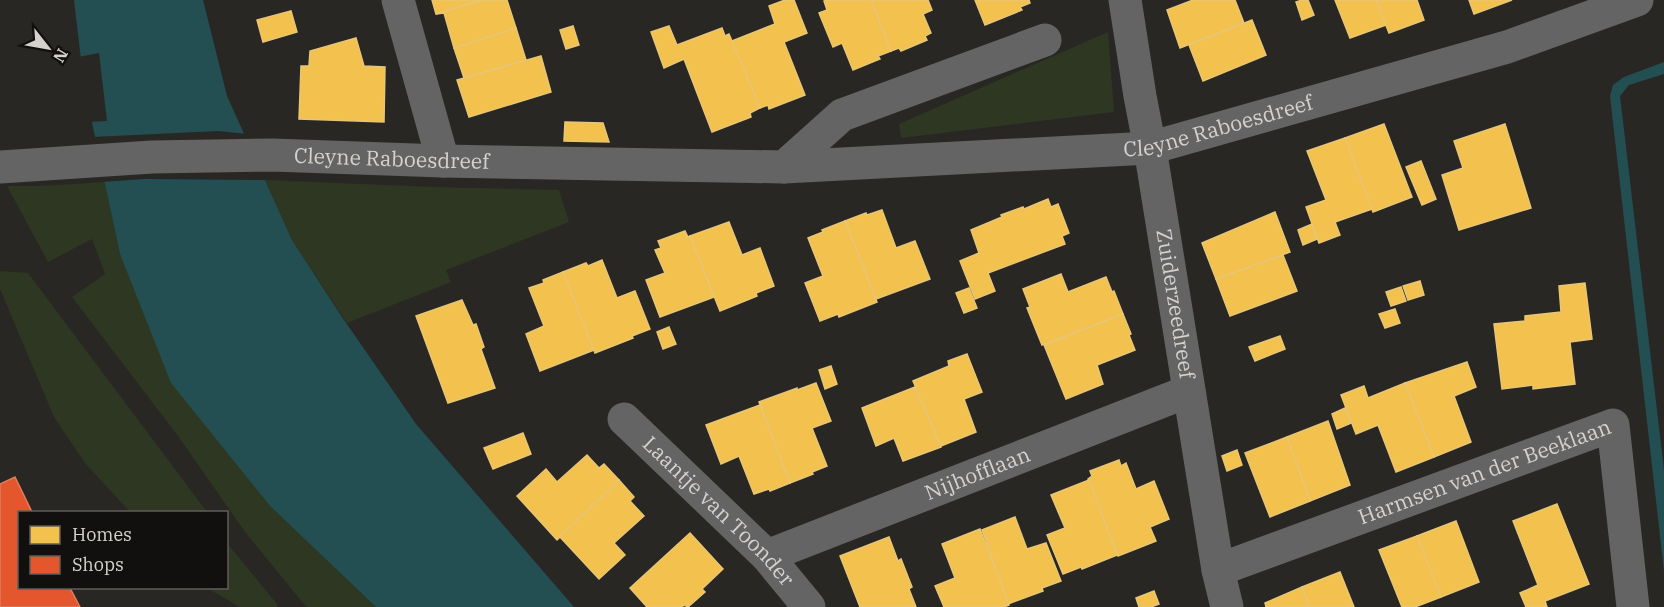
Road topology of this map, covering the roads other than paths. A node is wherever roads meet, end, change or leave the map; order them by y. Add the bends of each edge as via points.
1 (398, 0) edge
2 (1125, 0) edge
3 (1637, 0) edge
4 (1045, 40) dead end
5 (1150, 148) junction
6 (443, 161) junction
7 (0, 167) edge
8 (784, 167) junction
9 (1188, 391) junction
10 (624, 419) dead end
11 (767, 556) junction
12 (1218, 570) junction
13 (809, 607) edge
14 (1227, 607) edge
15 (1633, 607) edge

1 - 6 street
2 - 5 street, Zuiderzeedreef
3 - 5 street, Cleyne Raboesdreef via 1507,47
4 - 8 street via 842,115
5 - 8 street, Cleyne Raboesdreef
5 - 9 street, Zuiderzeedreef
6 - 7 street, Cleyne Raboesdreef via 272,155 152,157
6 - 8 street, Cleyne Raboesdreef
9 - 11 street, Nijhofflaan
9 - 12 street, Zuiderzeedreef
10 - 11 street, Laantje van Toonder
11 - 13 street, Laantje van Toonder
12 - 14 street, Zuiderzeedreef
12 - 15 street, Harmsen van der Beeklaan via 1613,425

